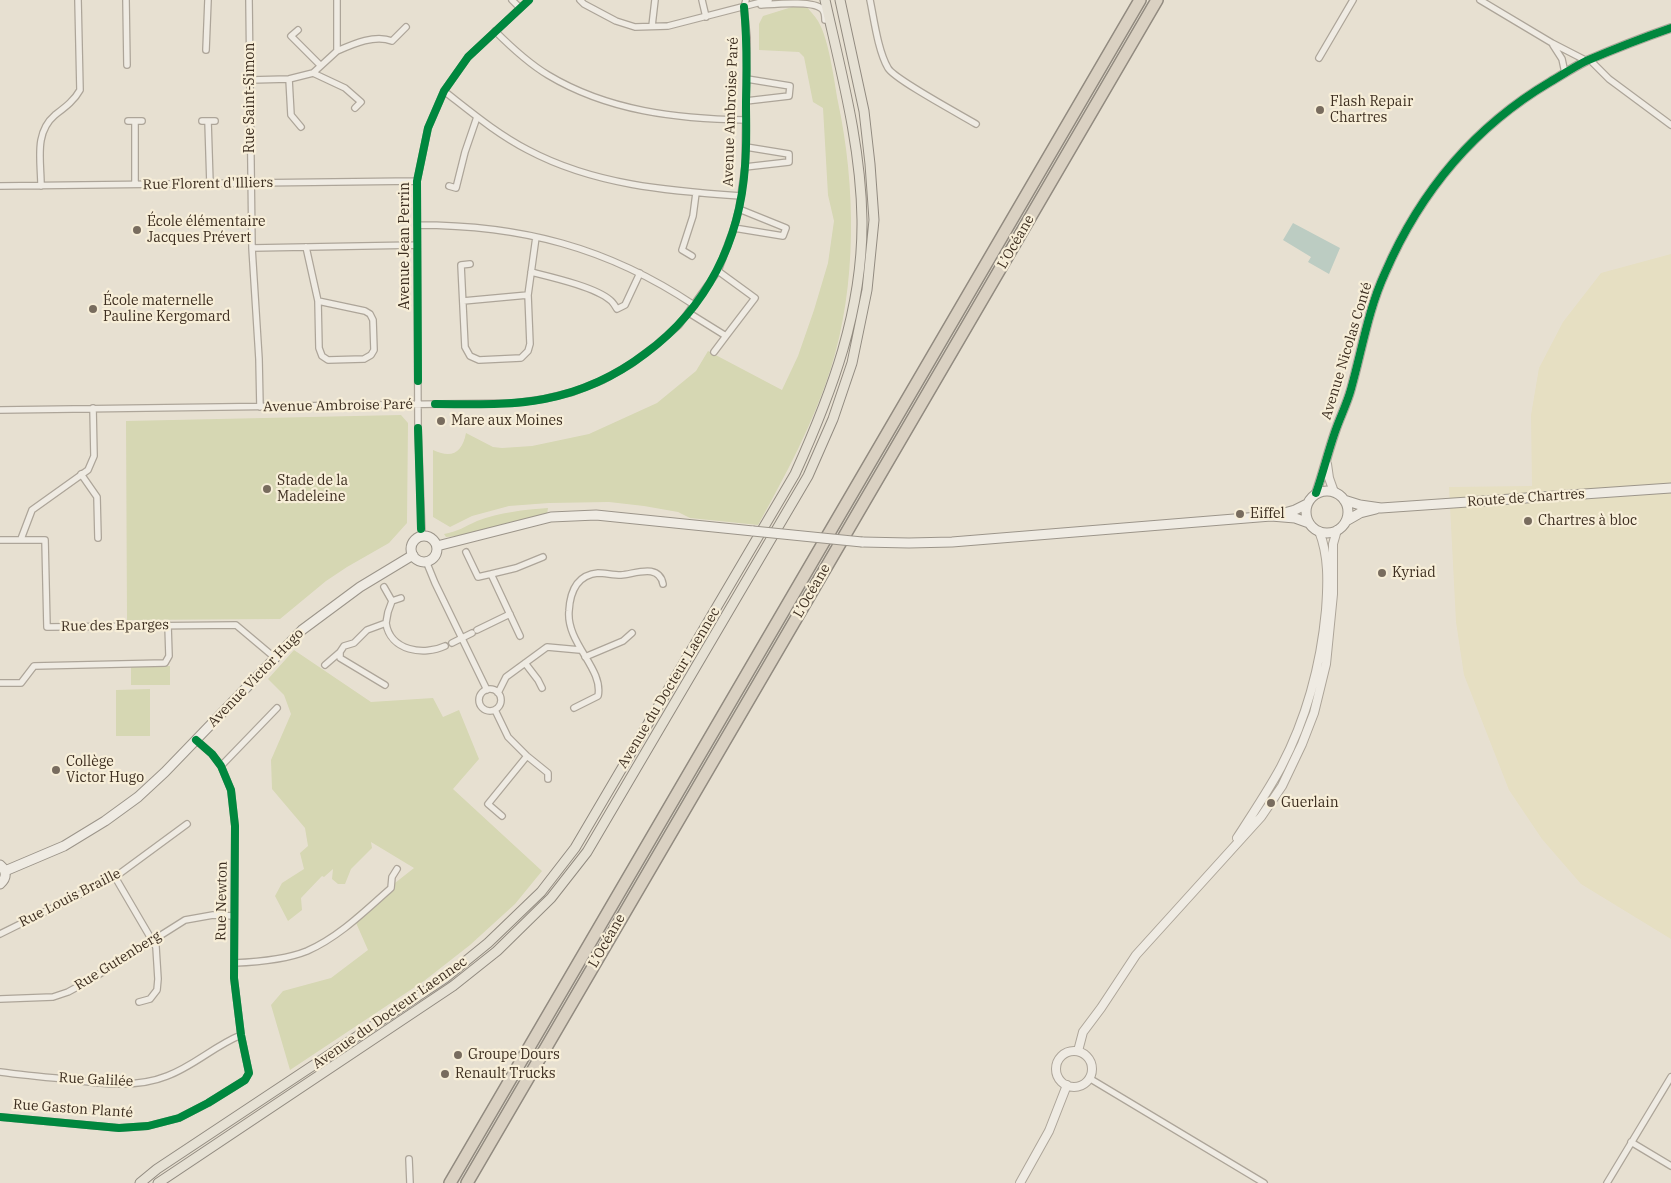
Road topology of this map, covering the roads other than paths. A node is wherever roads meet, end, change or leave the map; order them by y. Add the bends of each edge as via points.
1 (78, 0) edge
2 (126, 0) edge
3 (208, 0) edge
4 (249, 0) edge
5 (337, 0) edge
6 (512, 0) edge
7 (529, 0) edge
8 (580, 0) edge
9 (655, 0) edge
10 (702, 0) edge
11 (739, 0) edge
12 (746, 0) edge
13 (769, 0) edge
14 (825, 0) edge
15 (840, 0) edge
16 (870, 0) edge
17 (1140, 0) edge
18 (1158, 0) edge
19 (1353, 0) edge
20 (1480, 0) edge
21 (744, 7) junction
22 (520, 8) junction
23 (706, 16) junction
24 (652, 26) junction
25 (406, 27) dead end
26 (1671, 28) edge
27 (298, 30) dead end
28 (494, 31) junction
29 (1552, 43) junction
30 (206, 50) dead end
31 (337, 51) junction
32 (1319, 58) dead end
33 (1588, 60) junction
34 (127, 65) dead end
35 (320, 65) junction
36 (1565, 72) junction
37 (313, 74) junction
38 (289, 79) junction
39 (747, 79) junction
40 (842, 79) junction
41 (250, 80) junction
42 (444, 91) junction
43 (746, 101) junction
44 (355, 108) dead end
45 (477, 117) junction
46 (746, 120) junction
47 (135, 121) dead end
48 (215, 121) dead end
49 (976, 124) dead end
50 (1671, 125) edge
51 (301, 127) dead end
52 (746, 147) junction
53 (745, 167) junction
54 (417, 181) junction
55 (250, 183) junction
56 (136, 184) junction
57 (210, 184) junction
58 (0, 186) edge
59 (41, 186) junction
60 (449, 186) dead end
61 (696, 193) junction
62 (741, 196) junction
63 (739, 208) junction
64 (417, 225) junction
65 (734, 228) junction
66 (536, 237) junction
67 (417, 245) junction
68 (306, 247) junction
69 (252, 248) junction
70 (692, 256) dead end
71 (470, 264) dead end
72 (718, 271) junction
73 (531, 272) junction
74 (640, 272) junction
75 (528, 295) junction
76 (318, 301) junction
77 (463, 301) junction
78 (694, 305) junction
79 (689, 313) junction
80 (726, 336) junction
81 (714, 352) dead end
82 (418, 405) junction
83 (260, 407) junction
84 (93, 408) junction
85 (0, 410) edge
86 (1326, 459) junction
87 (81, 474) junction
88 (1671, 488) edge
89 (1334, 492) junction
90 (1316, 493) junction
91 (1344, 500) junction
92 (1307, 504) junction
93 (1381, 508) junction
94 (1271, 516) junction
95 (1346, 521) junction
96 (1309, 523) junction
97 (1337, 530) junction
98 (1319, 531) junction
99 (422, 536) junction
100 (98, 538) dead end
101 (0, 540) edge
102 (22, 540) junction
103 (437, 546) junction
104 (466, 552) dead end
105 (413, 555) junction
106 (543, 557) dead end
107 (426, 561) junction
108 (491, 574) junction
109 (663, 584) dead end
110 (384, 587) dead end
111 (401, 598) dead end
112 (392, 601) junction
113 (510, 614) junction
114 (386, 623) junction
115 (168, 625) junction
116 (632, 634) dead end
117 (520, 636) dead end
118 (461, 638) junction
119 (580, 650) junction
120 (340, 652) junction
121 (274, 657) junction
122 (585, 657) junction
123 (525, 663) junction
124 (325, 665) dead end
125 (0, 683) edge
126 (385, 685) dead end
127 (542, 688) dead end
128 (487, 690) junction
129 (498, 693) junction
130 (277, 708) dead end
131 (574, 708) dead end
132 (495, 710) junction
133 (196, 740) junction
134 (527, 756) junction
135 (1282, 765) junction
136 (221, 766) junction
137 (548, 779) dead end
138 (1278, 784) dead end
139 (502, 816) dead end
140 (187, 824) dead end
141 (1223, 858) junction
142 (2, 868) edge
143 (397, 869) dead end
144 (115, 877) junction
145 (0, 884) edge
146 (234, 916) junction
147 (0, 934) edge
148 (152, 940) junction
149 (234, 963) junction
150 (0, 999) edge
151 (139, 1002) dead end
152 (241, 1035) junction
153 (1078, 1051) junction
154 (0, 1072) edge
155 (249, 1073) joint
156 (1671, 1077) edge
157 (1090, 1078) junction
158 (1067, 1085) junction
159 (0, 1117) edge
160 (1632, 1142) junction
161 (409, 1159) dead end
162 (1671, 1166) edge
163 (140, 1183) edge
164 (158, 1183) edge
165 (410, 1183) edge
166 (450, 1183) edge
167 (467, 1183) edge
168 (1020, 1183) edge
169 (1264, 1183) edge
170 (1606, 1183) edge

1 - 59 street via 80,90 43,128
2 - 34 street
3 - 30 street
4 - 41 street, Rue Saint-Simon
5 - 31 street
6 - 22 street
7 - 22 street, Avenue Jean Perrin
8 - 24 street via 616,21 635,27
9 - 24 street
10 - 23 street
11 - 21 street
12 - 21 street
13 - 21 street
14 - 40 main road, Avenue du Docteur Laennec
15 - 164 main road, Avenue du Docteur Laennec via 864,111 874,220 867,290 852,363 833,419 808,476 587,852 550,898 497,950 453,986
16 - 49 street via 888,70
17 - 166 highway, L’Océane
18 - 167 highway, L’Océane
19 - 32 street
20 - 29 street
21 - 23 street
21 - 39 street, Avenue Ambroise Paré
21 - 40 street via 813,1 822,9
22 - 28 street, Avenue Jean Perrin
23 - 24 street via 668,26
25 - 31 street via 392,41 371,39
26 - 33 street, Avenue Nicolas Conté
27 - 35 street via 291,36
28 - 42 street, Avenue Jean Perrin via 468,57
28 - 46 street via 547,74 600,100 669,115
29 - 33 street
29 - 36 street via 1562,59
31 - 35 street
33 - 36 street, Avenue Nicolas Conté
33 - 50 street
35 - 37 street
36 - 86 street, Avenue Nicolas Conté via 1525,96 1494,122 1454,161 1423,203 1384,274 1370,313 1350,391
37 - 38 street
37 - 44 street via 345,88 361,102
38 - 41 street
38 - 51 street via 291,115
39 - 43 street, Avenue Ambroise Paré
39 - 43 street via 790,86 789,96
40 - 163 main road, Avenue du Docteur Laennec via 858,165 862,220 858,287 841,361 796,474 575,848 541,892 446,978
41 - 55 street, Rue Saint-Simon
42 - 45 street
42 - 54 street, Avenue Jean Perrin via 428,128
43 - 46 street, Avenue Ambroise Paré
45 - 60 street via 456,188
45 - 61 street via 528,150 580,172 640,186
46 - 52 street, Avenue Ambroise Paré
47 - 56 street
48 - 57 street via 205,121
52 - 53 street, Avenue Ambroise Paré
52 - 53 street via 789,154 789,162
53 - 62 street, Avenue Ambroise Paré
54 - 55 street, Rue Florent d'Illiers
54 - 64 street, Avenue Jean Perrin
55 - 57 street, Rue Florent d'Illiers
55 - 69 street, Rue Saint-Simon
56 - 57 street, Rue Florent d'Illiers
56 - 59 street, Rue Florent d'Illiers
58 - 59 street, Rue Florent d'Illiers
61 - 62 street
61 - 70 street via 693,216 682,250
62 - 63 street, Avenue Ambroise Paré
63 - 65 street, Avenue Ambroise Paré
63 - 65 street via 786,228 783,236
64 - 66 street via 481,227
64 - 67 street, Avenue Jean Perrin
65 - 72 street, Avenue Ambroise Paré
66 - 73 street
66 - 74 street via 578,247
67 - 68 street
67 - 82 street, Avenue Jean Perrin
68 - 69 street
68 - 76 street
69 - 83 street, Rue Saint-Simon
71 - 77 street via 461,265
72 - 78 street, Avenue Ambroise Paré
72 - 80 street via 755,298
73 - 74 street via 603,296 611,300 617,309 625,305
73 - 75 street
74 - 78 street
75 - 77 street
75 - 77 street via 530,344 521,358 479,360 470,356 466,347
76 - 76 street via 318,348 322,356 328,360 364,359 371,355 374,350 370,314
78 - 79 street, Avenue Ambroise Paré
79 - 80 street
79 - 82 street, Avenue Ambroise Paré via 631,364 604,380 573,392 516,403
80 - 81 street
82 - 83 street, Avenue Ambroise Paré
82 - 99 street, Avenue Jean Perrin
83 - 84 street, Avenue Ambroise Paré
84 - 85 street, Avenue Ambroise Paré
84 - 87 street via 94,456 88,470
86 - 89 street
86 - 90 street, Avenue Nicolas Conté
87 - 100 street via 97,497
87 - 102 street via 32,510
88 - 93 main road, Route de Chartres
89 - 90 main road
89 - 91 main road
90 - 92 main road
91 - 93 main road
91 - 95 main road
92 - 94 main road
92 - 96 main road
93 - 95 main road
94 - 96 main road
94 - 103 main road, bridge via 952,542 862,542 596,515 551,517
95 - 97 main road
96 - 98 main road
97 - 98 main road
97 - 141 street via 1333,544 1333,594 1326,664 1314,713 1282,786 1261,817
98 - 135 street via 1325,545 1328,590 1321,652 1298,727
99 - 103 main road via 433,539
99 - 105 main road via 412,543
101 - 102 street, Rue des Eparges
102 - 115 street, Rue des Eparges via 46,540 48,628
103 - 107 main road via 434,558
104 - 108 street via 478,577
105 - 107 main road
105 - 121 main road, Avenue Victor Hugo via 329,608
106 - 108 street
107 - 118 street
108 - 113 street
109 - 119 street via 654,572 645,570 620,575 596,573 580,581 572,590 568,613
110 - 112 street
111 - 112 street
112 - 114 street
113 - 117 street
113 - 118 street
114 - 118 street via 394,641 426,652
114 - 120 street via 367,630
115 - 121 street, Rue des Eparges via 236,625
115 - 125 street via 169,656 165,663 34,666 22,682
116 - 122 street
118 - 128 street
119 - 122 street
119 - 123 street via 547,647
120 - 124 street
120 - 126 street via 340,658
121 - 133 main road, Avenue Victor Hugo
122 - 131 street via 600,688 598,696
123 - 127 street
123 - 129 street via 506,677
128 - 129 street
128 - 132 street via 479,696 479,703 487,711
129 - 132 street via 501,700
130 - 136 street
132 - 134 street via 508,737
133 - 136 street, Rue Newton
133 - 142 main road, Avenue Victor Hugo via 138,797 105,821 64,846
134 - 137 street via 548,773
134 - 139 street via 488,804
135 - 138 street
135 - 141 street
136 - 146 street, Rue Newton via 231,790 235,826
140 - 144 street, Rue Louis Braille
141 - 153 street via 1136,955 1083,1032
142 - 145 main road via 5,878
143 - 149 street via 391,888 334,935 306,951
144 - 147 street, Rue Louis Braille
144 - 148 street
146 - 148 street, Rue Gutenberg via 214,914 186,920
146 - 149 street, Rue Newton
148 - 150 street, Rue Gutenberg via 68,992 52,997
148 - 151 street via 157,955 157,990 150,999
149 - 152 street, Rue Newton
152 - 154 street, Rue Galilée via 188,1067 150,1081 101,1083
152 - 155 street, Rue Newton
153 - 157 street via 1091,1061
153 - 158 street via 1062,1056 1057,1066 1059,1077
155 - 159 street, Rue Gaston Planté via 245,1080 208,1103 179,1118 148,1126 119,1128
156 - 160 street
157 - 158 street via 1082,1085
157 - 169 street
158 - 168 street via 1049,1131
160 - 162 street
160 - 170 street
161 - 165 street

